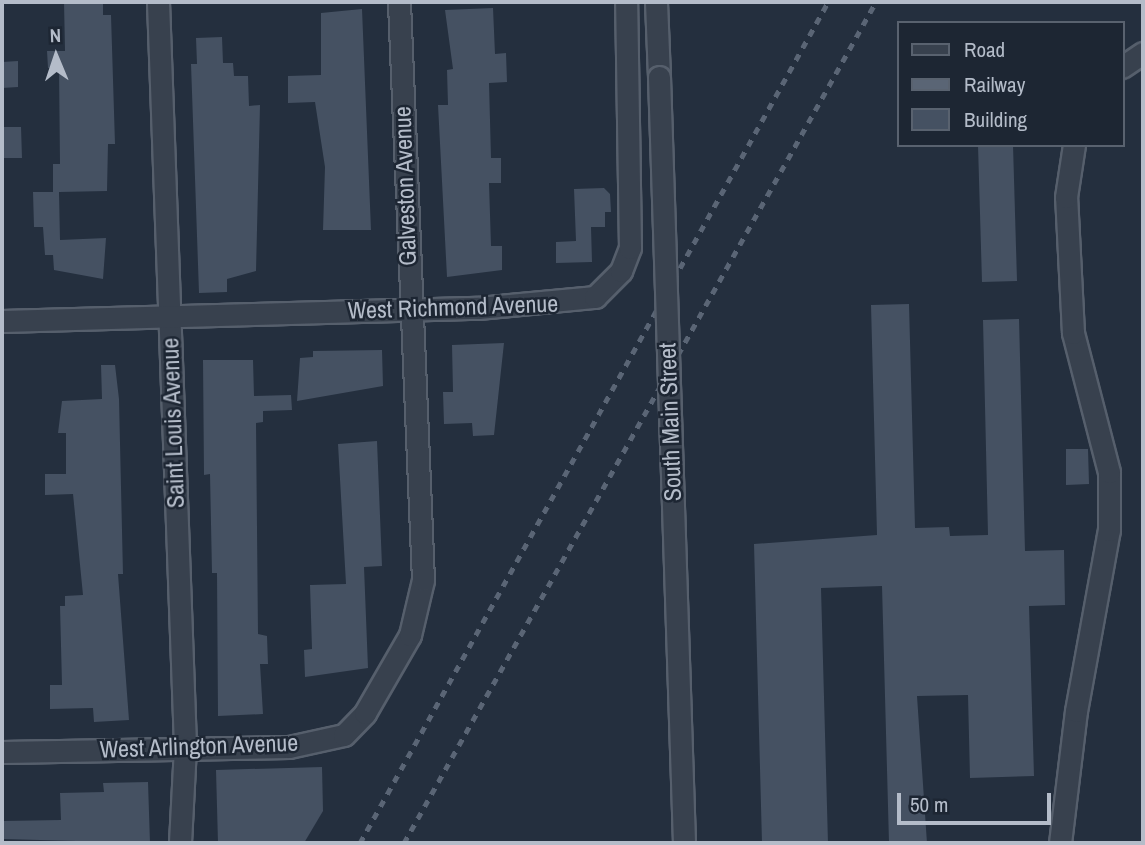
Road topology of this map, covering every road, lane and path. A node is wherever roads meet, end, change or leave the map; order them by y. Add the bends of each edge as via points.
1 (158, 2) edge
2 (400, 2) edge
3 (626, 2) edge
4 (656, 2) edge
5 (1143, 53) edge
6 (1124, 66) edge
7 (1074, 147) edge
8 (408, 308) junction
9 (170, 317) junction
10 (2, 321) edge
11 (423, 580) joint
12 (186, 747) junction
13 (2, 752) edge
14 (180, 843) edge
15 (684, 843) edge
16 (1060, 843) edge

1 - 9 street, Saint Louis Avenue
2 - 8 street, Galveston Avenue
3 - 8 street, West Richmond Avenue via 630,248 621,271 595,297 571,302
4 - 15 street, South Main Street, bridge
5 - 6 street
7 - 16 street via 1066,197 1073,333 1109,472 1109,530 1076,711
8 - 9 street, West Richmond Avenue
8 - 11 street, Galveston Avenue
9 - 10 street, West Richmond Avenue
9 - 12 street, Saint Louis Avenue
11 - 12 street, West Arlington Avenue via 410,635 365,713 344,735 289,747
12 - 13 street, West Arlington Avenue
12 - 14 street, Saint Louis Avenue

